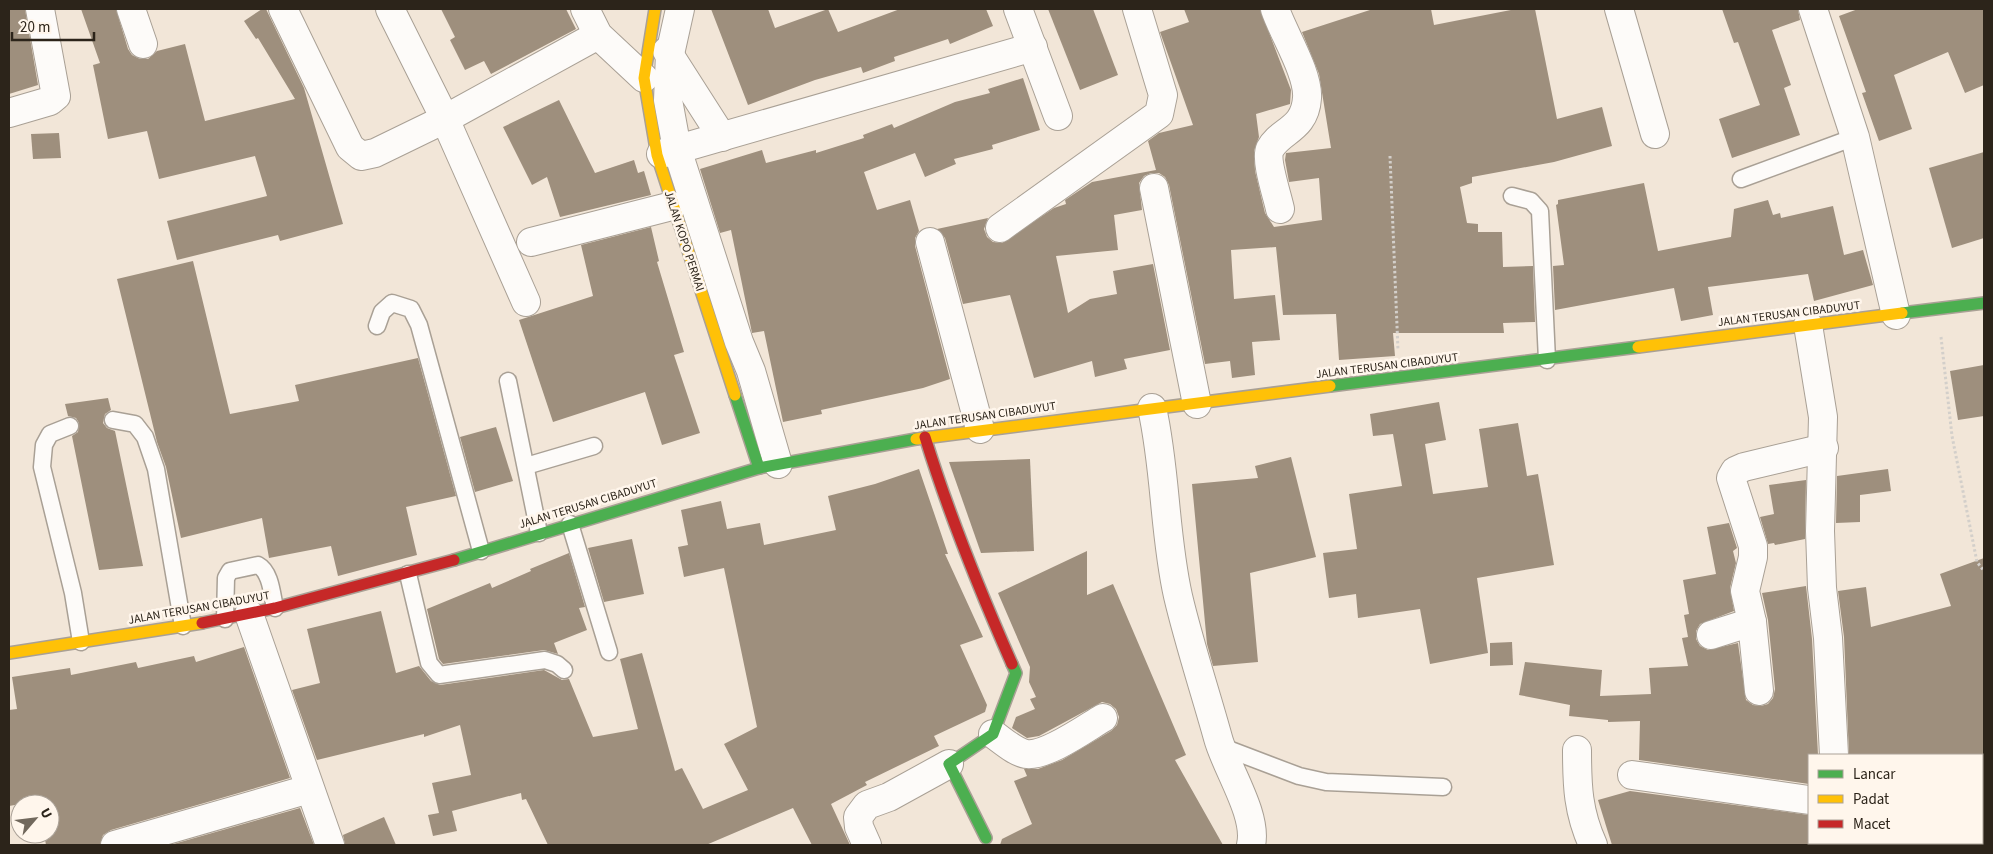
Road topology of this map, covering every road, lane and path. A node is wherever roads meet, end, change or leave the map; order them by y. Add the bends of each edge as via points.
1 (40, 9) edge
2 (132, 9) edge
3 (283, 9) edge
4 (390, 9) edge
5 (585, 9) edge
6 (680, 9) edge
7 (1018, 9) edge
8 (1137, 9) edge
9 (1275, 9) edge
10 (1619, 9) edge
11 (1813, 9) edge
12 (652, 20) edge
13 (598, 36) junction
14 (143, 44) dead end
15 (1033, 47) junction
16 (670, 54) junction
17 (644, 78) junction
18 (9, 113) edge
19 (1058, 116) dead end
20 (445, 119) junction
21 (1655, 134) dead end
22 (722, 138) junction
23 (1855, 138) junction
24 (667, 152) junction
25 (1390, 156) dead end
26 (1741, 179) dead end
27 (1154, 188) dead end
28 (1512, 196) dead end
29 (672, 206) junction
30 (1280, 209) dead end
31 (1000, 228) dead end
32 (531, 242) dead end
33 (930, 242) dead end
34 (696, 245) junction
35 (526, 302) dead end
36 (1984, 304) edge
37 (1938, 309) junction
38 (1896, 315) junction
39 (1808, 325) junction
40 (377, 326) dead end
41 (1547, 360) junction
42 (1399, 378) junction
43 (508, 381) dead end
44 (1197, 404) junction
45 (1152, 408) junction
46 (113, 420) dead end
47 (70, 426) dead end
48 (980, 429) junction
49 (925, 437) junction
50 (594, 446) dead end
51 (1824, 448) junction
52 (526, 466) junction
53 (769, 466) junction
54 (570, 524) junction
55 (539, 533) junction
56 (481, 551) junction
57 (1984, 571) edge
58 (408, 574) junction
59 (249, 614) junction
60 (1752, 622) junction
61 (183, 626) junction
62 (1711, 635) dead end
63 (81, 642) junction
64 (609, 652) dead end
65 (9, 654) edge
66 (564, 670) dead end
67 (1759, 691) dead end
68 (1103, 718) dead end
69 (993, 734) junction
70 (1220, 746) junction
71 (1577, 750) dead end
72 (1834, 754) edge
73 (949, 764) junction
74 (1632, 775) dead end
75 (1443, 787) dead end
76 (310, 789) junction
77 (1808, 800) edge
78 (986, 838) dead end
79 (115, 845) edge
80 (330, 845) edge
81 (866, 845) edge
82 (1250, 845) edge
83 (1593, 845) edge

1 - 18 street via 56,96 50,101
2 - 14 street
3 - 20 street via 355,153 367,156
4 - 20 street
5 - 13 street
6 - 16 street, JALAN KOPO PERMAI
7 - 15 street
8 - 31 street via 1163,95 1160,114
9 - 30 street via 1307,86 1308,100 1296,126 1270,149 1268,159
10 - 21 street
11 - 23 street
12 - 16 street
12 - 17 main road, JALAN KOPO PERMAI
13 - 17 street
13 - 20 street
15 - 19 street
15 - 22 street
16 - 22 street
16 - 24 street, JALAN KOPO PERMAI
17 - 24 main road, JALAN KOPO PERMAI
20 - 35 street
22 - 24 street
23 - 26 lane
23 - 38 street
24 - 29 main road, JALAN KOPO PERMAI
24 - 34 street, JALAN KOPO PERMAI
25 - 42 path
27 - 44 street
28 - 41 lane via 1531,201 1540,211
29 - 32 street
29 - 34 main road, JALAN KOPO PERMAI
33 - 48 street
34 - 53 street, JALAN KOPO PERMAI via 739,342 741,376
36 - 37 main road, JALAN TERUSAN CIBADUYUT
37 - 38 main road, JALAN TERUSAN CIBADUYUT
37 - 57 path via 1952,436 1977,562
38 - 39 main road, JALAN TERUSAN CIBADUYUT
39 - 41 main road, JALAN TERUSAN CIBADUYUT
39 - 51 street via 1823,417
40 - 56 lane via 382,312 392,303 411,309 419,325
41 - 42 main road, JALAN TERUSAN CIBADUYUT
42 - 44 main road, JALAN TERUSAN CIBADUYUT
43 - 52 lane
44 - 45 main road, JALAN TERUSAN CIBADUYUT
45 - 48 main road, JALAN TERUSAN CIBADUYUT
45 - 70 street via 1161,447 1178,595
46 - 61 lane via 135,424 145,437 156,469
47 - 63 lane via 50,434 44,445 42,467 73,593
48 - 49 main road, JALAN TERUSAN CIBADUYUT
49 - 53 main road, JALAN TERUSAN CIBADUYUT
49 - 69 main road via 972,573 1016,673
50 - 52 lane
51 - 60 street via 1744,467 1735,471 1731,478 1753,546 1754,557 1745,591
51 - 72 street via 1820,531
52 - 55 lane
53 - 54 main road, JALAN TERUSAN CIBADUYUT
54 - 55 main road, JALAN TERUSAN CIBADUYUT
54 - 64 lane
55 - 56 main road, JALAN TERUSAN CIBADUYUT
56 - 58 main road, JALAN TERUSAN CIBADUYUT
58 - 59 main road, JALAN TERUSAN CIBADUYUT
58 - 66 lane via 429,663 439,675 545,660
59 - 61 main road, JALAN TERUSAN CIBADUYUT
59 - 76 street
60 - 62 street
60 - 67 street
61 - 63 main road, JALAN TERUSAN CIBADUYUT
63 - 65 main road, JALAN TERUSAN CIBADUYUT
68 - 69 street via 1037,753 1017,751
69 - 73 main road
70 - 75 lane via 1299,776 1326,782
70 - 82 street via 1248,815 1253,836
71 - 83 street via 1577,793 1583,822
73 - 78 main road
73 - 81 street via 890,797 867,805 858,818
74 - 77 street
76 - 79 street
76 - 80 street

